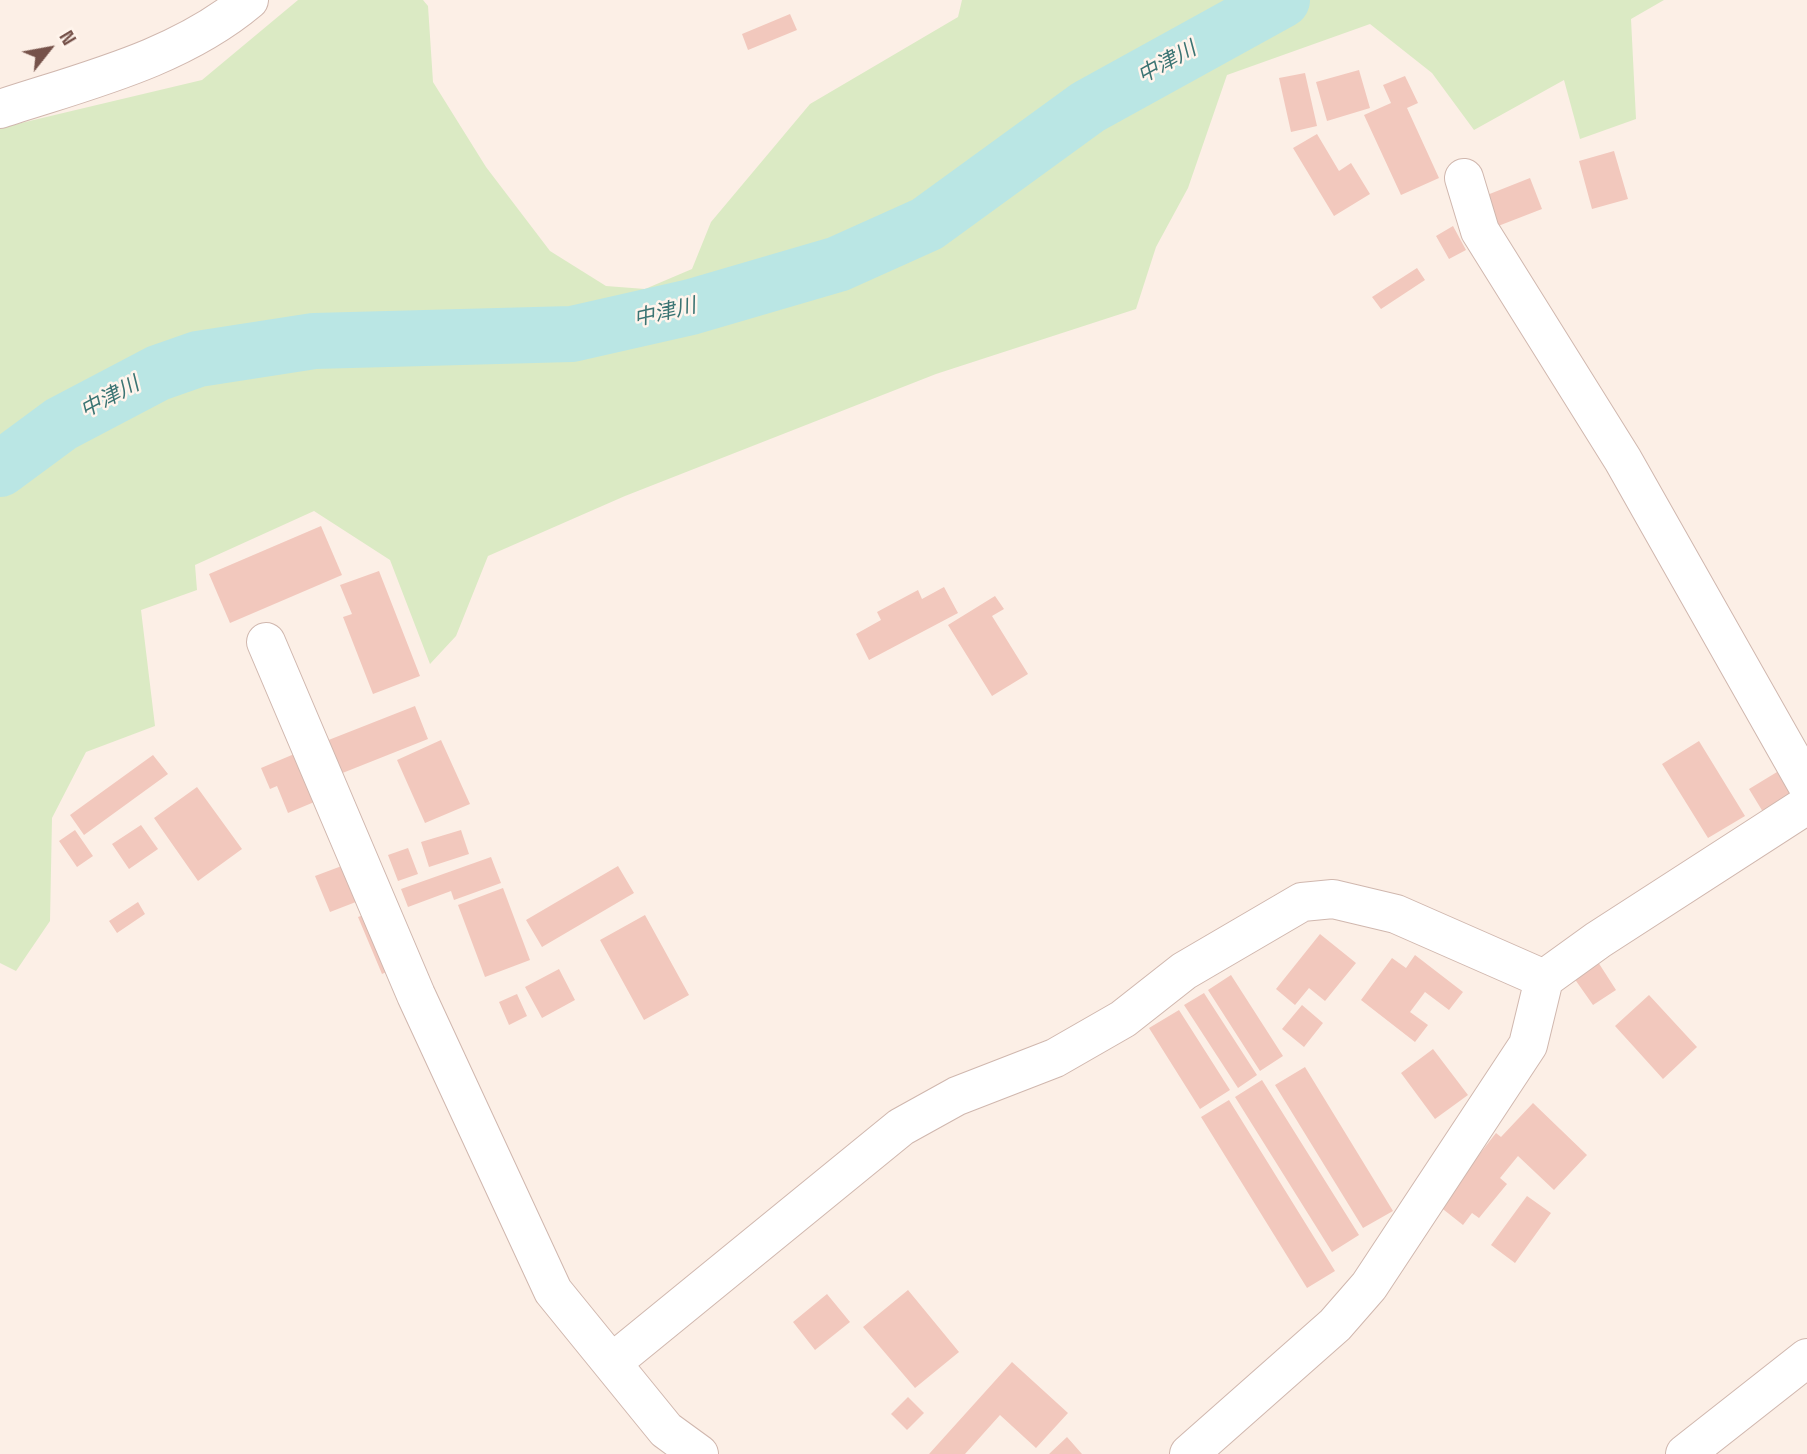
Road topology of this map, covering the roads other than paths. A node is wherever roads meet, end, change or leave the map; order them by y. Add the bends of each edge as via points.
1 (249, 0) edge
2 (0, 109) edge
3 (1464, 178) dead end
4 (266, 642) dead end
5 (1807, 785) edge
6 (1807, 805) edge
7 (1544, 979) junction
8 (1807, 1358) edge
9 (613, 1362) junction
10 (658, 1442) edge
11 (699, 1454) edge
12 (1189, 1454) edge
13 (1685, 1454) edge

1 - 2 street via 219,25 144,61
3 - 5 street via 1480,231 1623,460
4 - 9 street via 416,995 553,1291
6 - 7 street
7 - 9 street via 1396,914 1333,899 1302,902 1184,971 1123,1019 1055,1058 957,1096 901,1127
7 - 12 street via 1528,1045 1369,1286 1335,1325
8 - 13 street
9 - 10 street
10 - 11 street

